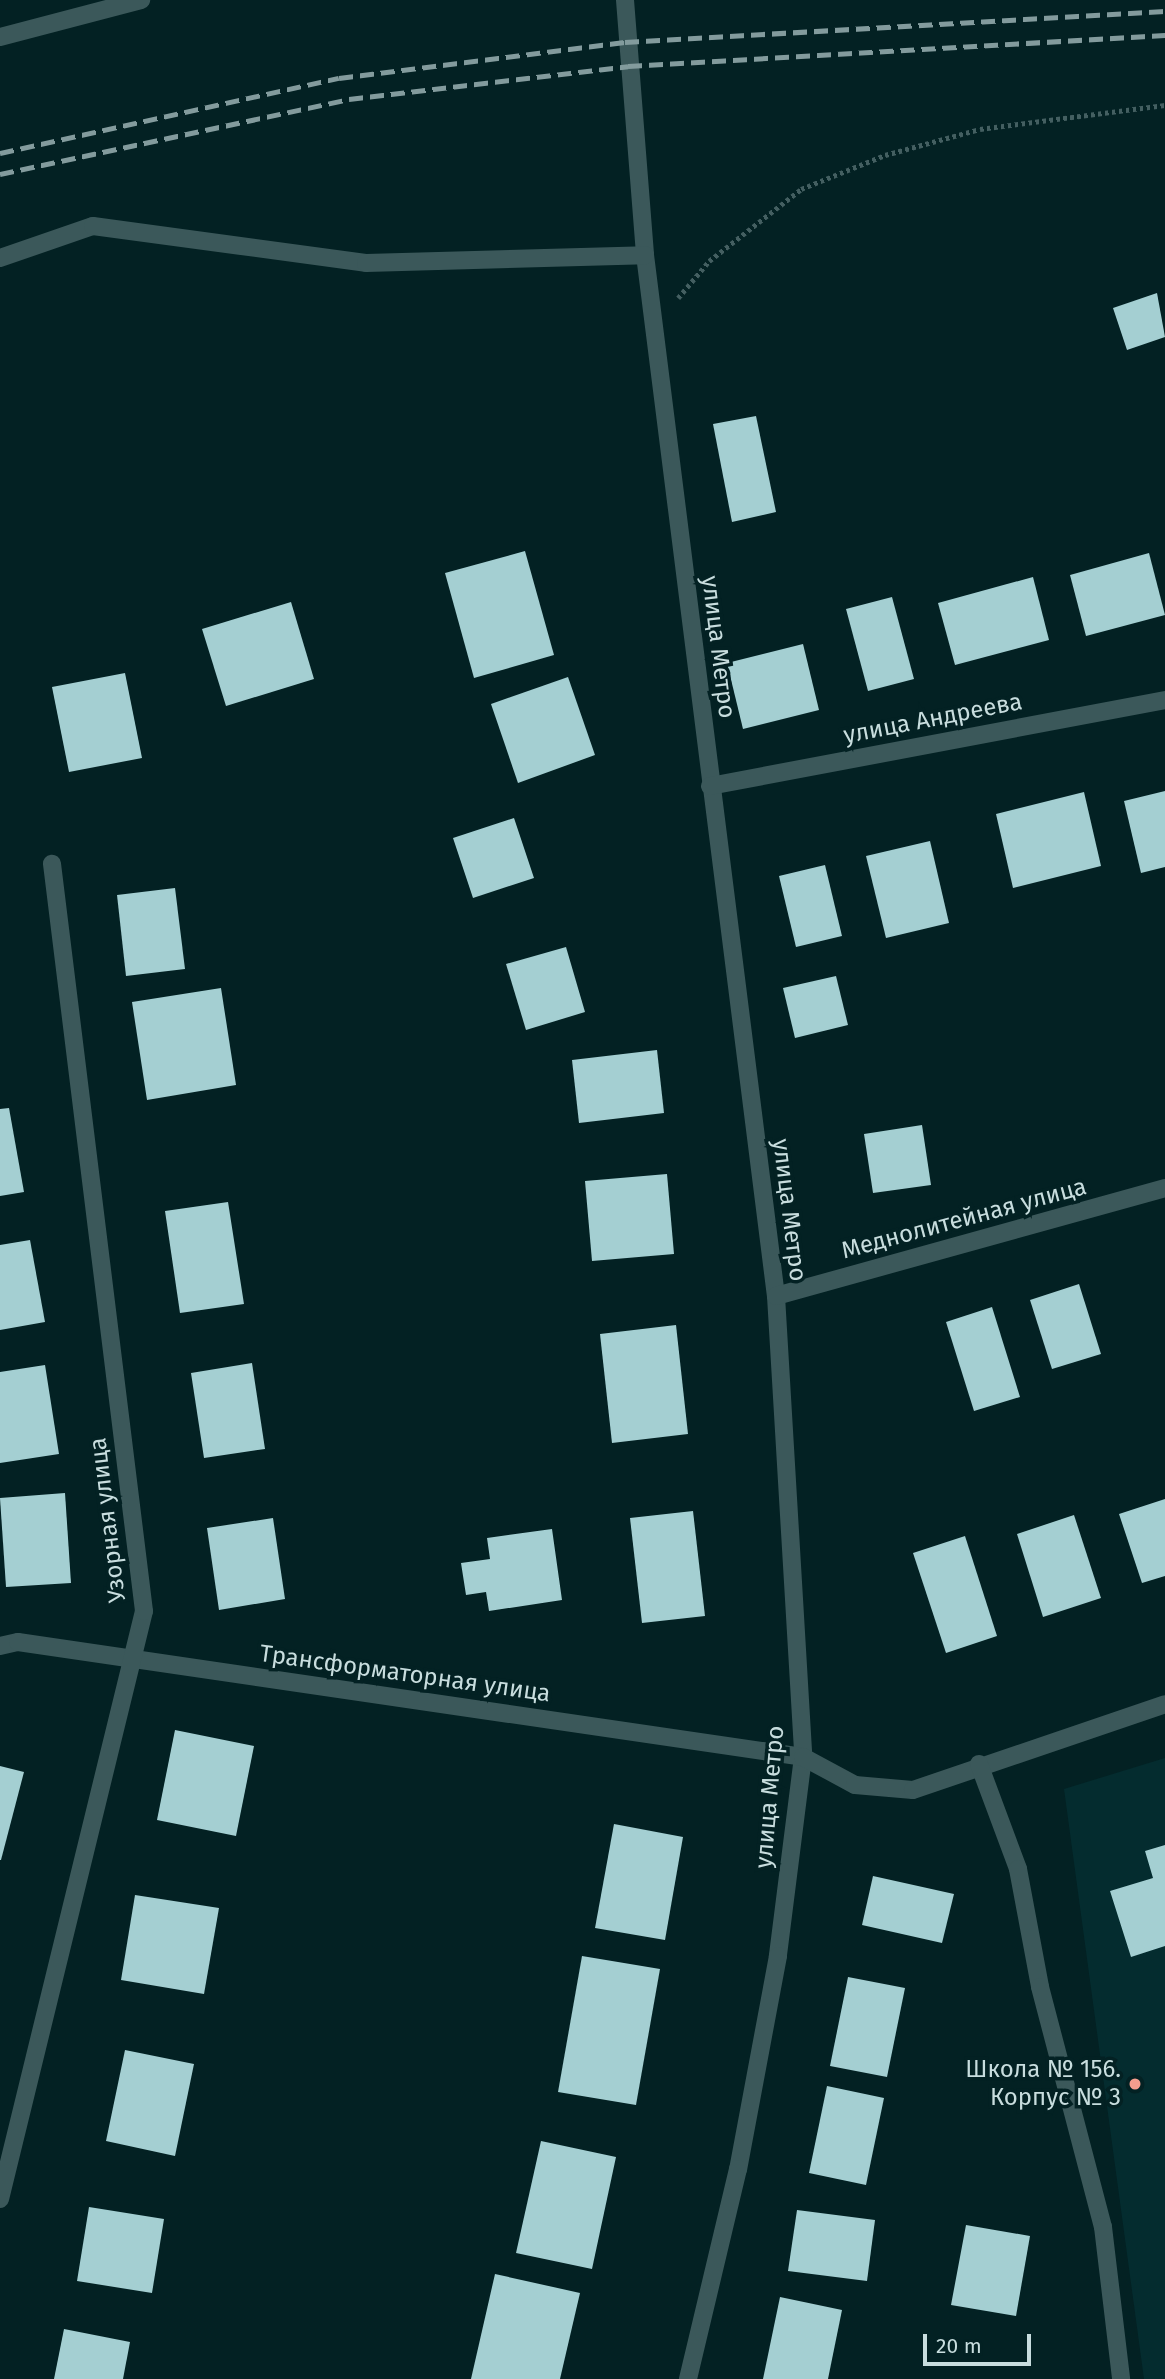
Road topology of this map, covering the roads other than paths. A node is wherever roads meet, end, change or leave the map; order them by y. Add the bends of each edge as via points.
1 (141, 0) edge
2 (625, 0) edge
3 (0, 37) edge
4 (645, 255) junction
5 (0, 258) edge
6 (1165, 700) edge
7 (710, 786) junction
8 (52, 864) dead end
9 (1165, 1188) edge
10 (776, 1296) junction
11 (0, 1646) edge
12 (127, 1660) junction
13 (1165, 1703) edge
14 (803, 1757) junction
15 (979, 1764) junction
16 (0, 2199) edge
17 (688, 2379) edge
18 (1121, 2379) edge

1 - 3 street
2 - 4 street, улица Метро
4 - 5 street via 366,263 93,226
4 - 7 street, улица Метро
6 - 7 street, улица Андреева
7 - 10 street, улица Метро
8 - 12 street, Узорная улица via 144,1611
9 - 10 street, Меднолитейная улица
10 - 14 street, улица Метро
11 - 12 street, Трансформаторная улица via 18,1642
12 - 14 street, Трансформаторная улица
12 - 16 street, Узорная улица
13 - 15 street
14 - 15 street via 855,1785 913,1790
14 - 17 street, улица Метро via 775,1969 738,2169
15 - 18 street via 1018,1869 1040,1987 1103,2227

